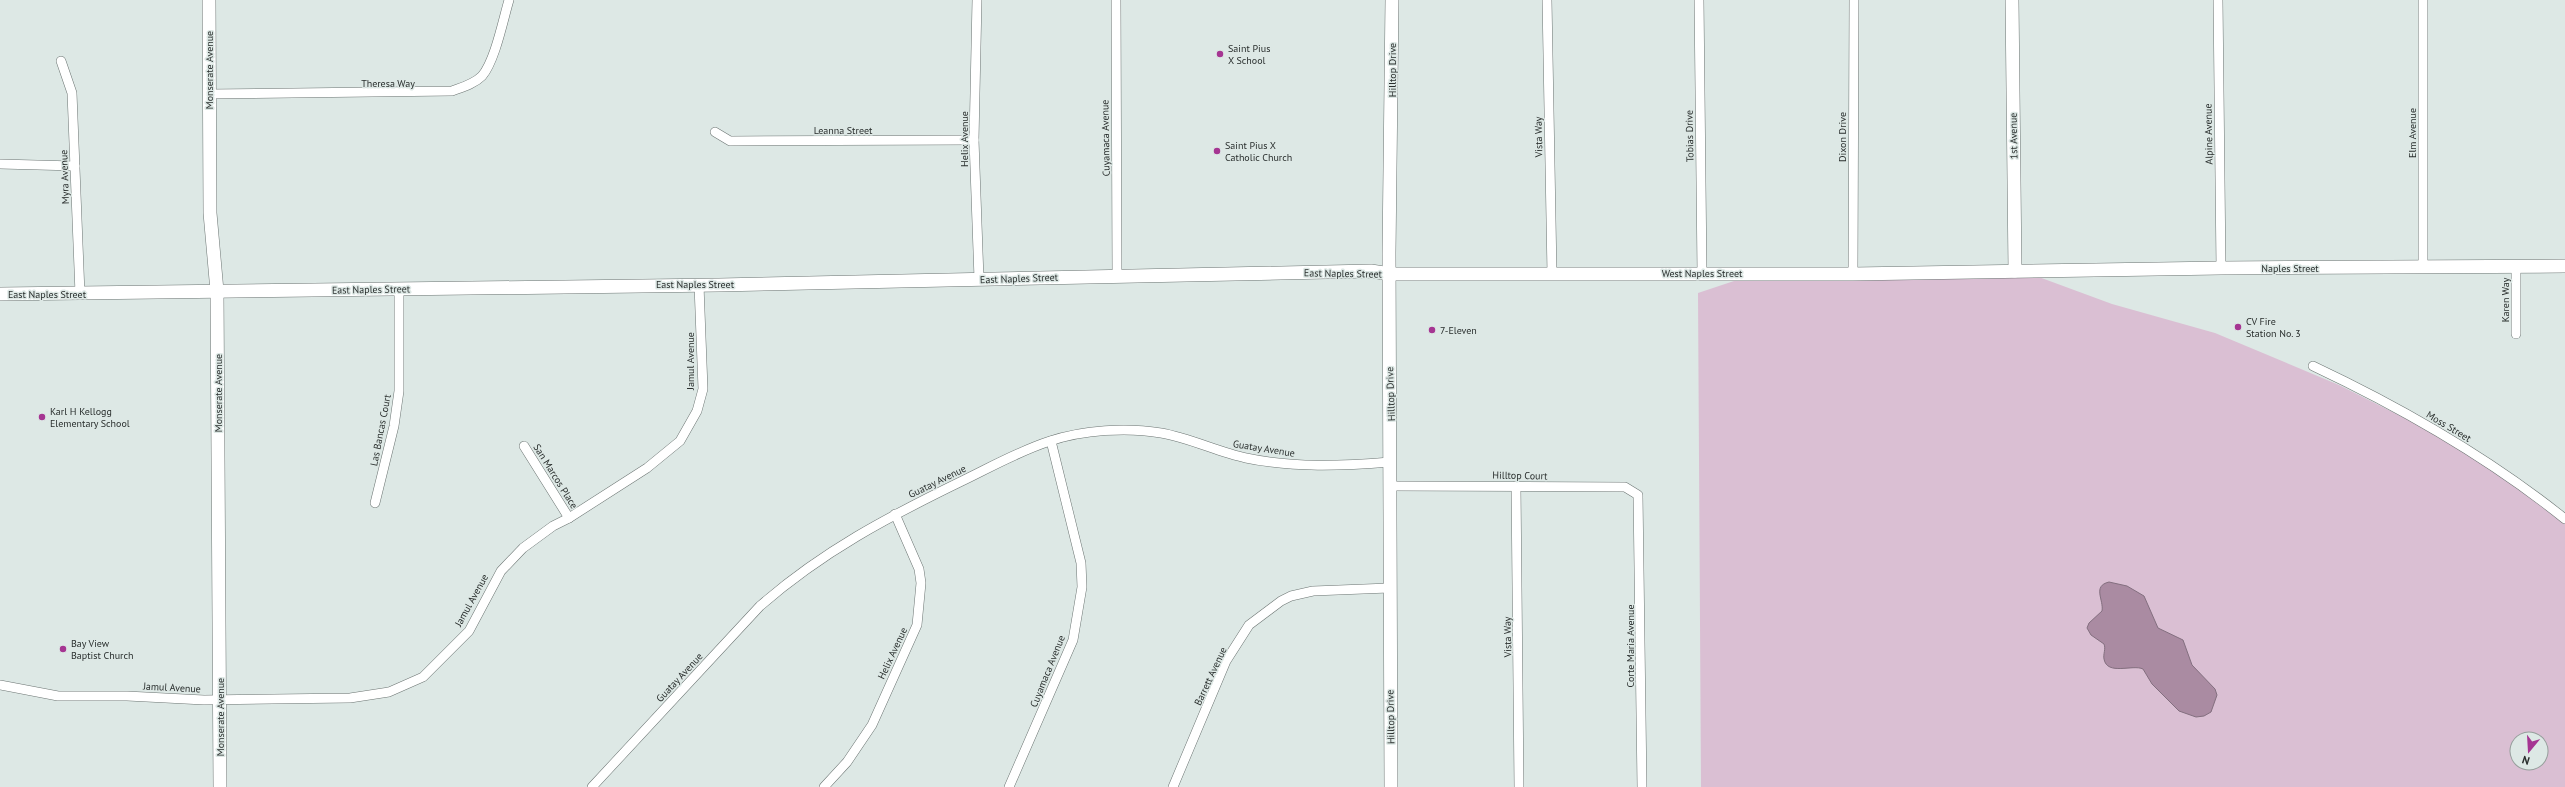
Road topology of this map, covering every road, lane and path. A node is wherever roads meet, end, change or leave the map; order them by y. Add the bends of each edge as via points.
1 (209, 0) edge
2 (509, 0) edge
3 (977, 0) edge
4 (1116, 0) edge
5 (1392, 0) edge
6 (1547, 0) edge
7 (1699, 0) edge
8 (1854, 0) edge
9 (2012, 0) edge
10 (2218, 0) edge
11 (2423, 0) edge
12 (61, 61) dead end
13 (209, 94) junction
14 (715, 132) dead end
15 (974, 140) junction
16 (0, 164) edge
17 (75, 166) junction
18 (2422, 266) junction
19 (2516, 266) junction
20 (2565, 266) edge
21 (2221, 268) junction
22 (2015, 271) junction
23 (1702, 273) junction
24 (1390, 274) junction
25 (1552, 274) junction
26 (1853, 274) junction
27 (1117, 276) junction
28 (979, 279) junction
29 (699, 285) junction
30 (398, 288) junction
31 (217, 291) junction
32 (0, 294) edge
33 (80, 294) junction
34 (2516, 334) dead end
35 (2313, 366) dead end
36 (1051, 441) junction
37 (524, 446) dead end
38 (1390, 462) junction
39 (1391, 486) junction
40 (1516, 486) junction
41 (375, 503) dead end
42 (1639, 504) joint
43 (895, 514) junction
44 (569, 518) junction
45 (2565, 519) edge
46 (1389, 588) junction
47 (0, 685) edge
48 (220, 700) junction
49 (1177, 786) edge
50 (220, 787) edge
51 (592, 787) edge
52 (824, 787) edge
53 (1009, 787) edge
54 (1391, 787) edge
55 (1519, 787) edge
56 (1642, 787) edge

1 - 13 street, Monserate Avenue
2 - 13 street, Theresa Way via 490,62 483,75 473,83 452,91
3 - 15 street, Helix Avenue
4 - 27 street, Cuyamaca Avenue
5 - 24 street, Hilltop Drive
6 - 25 street, Vista Way
7 - 23 street, Tobias Drive
8 - 26 street, Dixon Drive
9 - 22 street, 1st Avenue
10 - 21 street, Alpine Avenue
11 - 18 street, Elm Avenue
12 - 17 street, Myra Avenue via 72,92
13 - 31 street, Monserate Avenue via 210,213
14 - 15 street, Leanna Street via 730,141
15 - 28 street, Helix Avenue
16 - 17 street
17 - 33 street, Myra Avenue
18 - 19 street, Naples Street
18 - 21 street, Naples Street
19 - 20 street, Naples Street
19 - 34 street, Karen Way
21 - 22 street, Naples Street
22 - 26 street, West Naples Street
23 - 25 street, West Naples Street
23 - 26 street, West Naples Street
24 - 25 street, West Naples Street
24 - 27 street, East Naples Street via 1376,271
24 - 38 street, Hilltop Drive
27 - 28 street, East Naples Street
28 - 29 street, East Naples Street
29 - 30 street, East Naples Street
29 - 44 street, Jamul Avenue via 703,389 697,411 689,426 676,446
30 - 31 street, East Naples Street
30 - 41 street, Las Bancas Court via 399,390 394,426
31 - 33 street, East Naples Street
31 - 48 street, Monserate Avenue
32 - 33 street, East Naples Street
35 - 45 street, Moss Street via 2388,403 2464,447
36 - 38 street, Guatay Avenue via 1080,434 1131,431 1162,433 1229,454 1308,466
36 - 43 street, Guatay Avenue via 1027,449
36 - 53 street, Cuyamaca Avenue via 1081,563 1082,587 1073,640
37 - 44 street, San Marcos Place
38 - 39 street, Hilltop Drive
39 - 40 street, Hilltop Court
39 - 46 street, Hilltop Drive
40 - 42 street, Hilltop Court via 1625,488 1638,495
40 - 55 street, Vista Way
42 - 56 street, Corte Maria Avenue
43 - 51 street, Guatay Avenue via 818,559 760,606
43 - 52 street, Helix Avenue via 919,569 921,583 917,626 872,725 847,762
44 - 48 street, Jamul Avenue via 553,526 523,548 501,570 469,631 423,677 389,692 359,698
46 - 49 street, Barrett Avenue via 1313,591 1291,596 1249,625 1226,661
46 - 54 street, Hilltop Drive
47 - 48 street, Jamul Avenue via 58,696
48 - 50 street, Monserate Avenue

